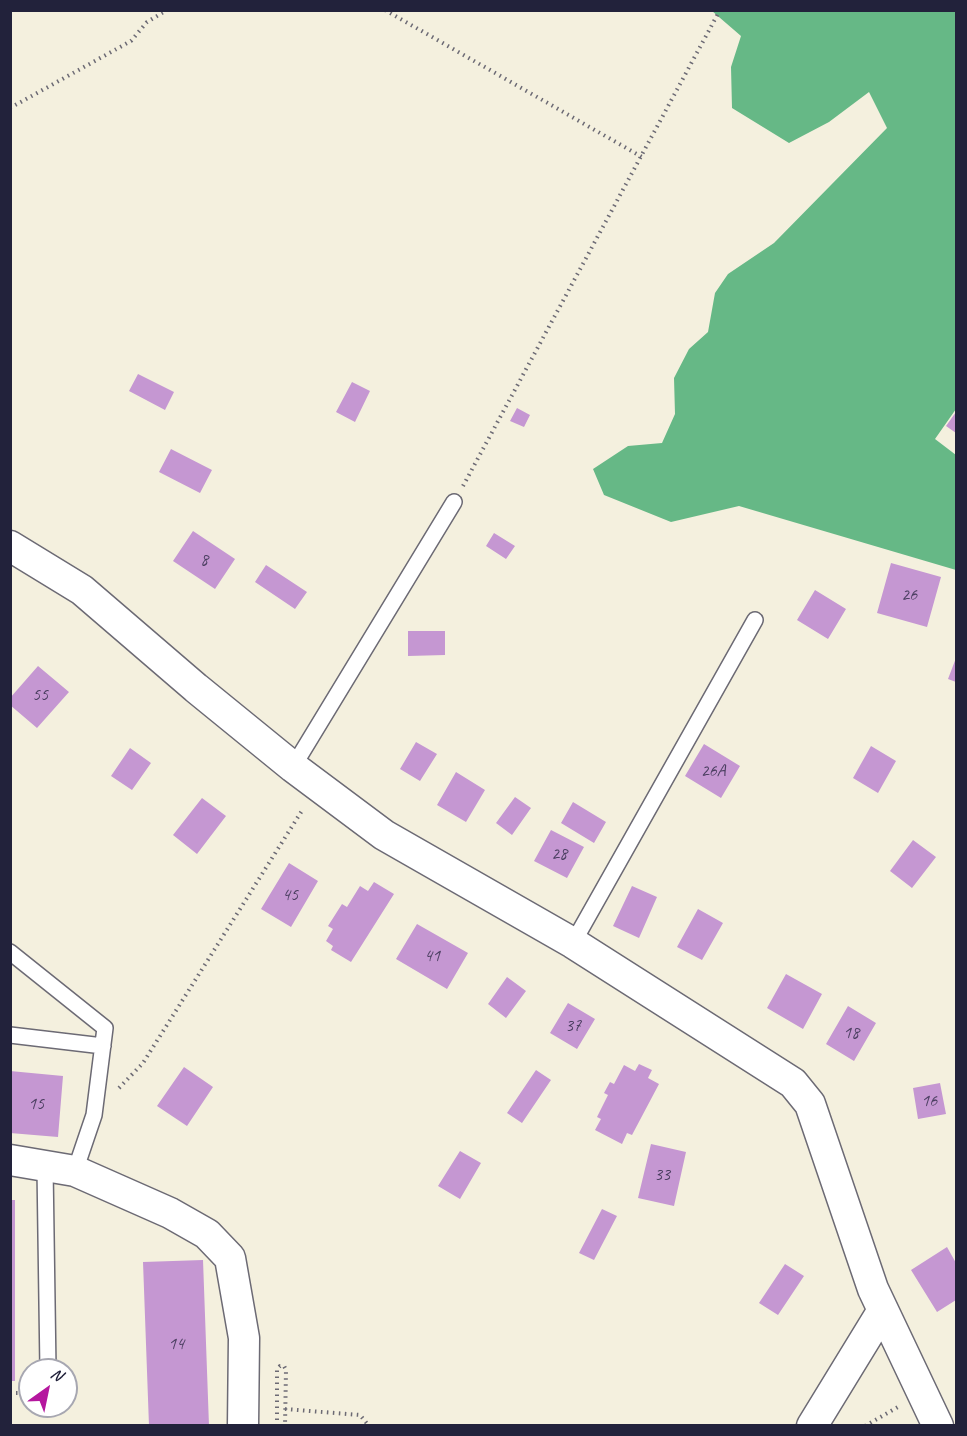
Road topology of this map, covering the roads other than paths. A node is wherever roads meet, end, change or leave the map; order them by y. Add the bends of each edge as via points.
1 (454, 502) road end
2 (10, 546) edge
3 (755, 620) dead end
4 (293, 767) junction
5 (573, 943) junction
6 (10, 951) edge
7 (10, 1035) edge
8 (103, 1046) junction
9 (10, 1160) edge
10 (45, 1167) junction
11 (75, 1171) junction
12 (883, 1310) junction
13 (48, 1358) edge
14 (243, 1425) edge
15 (812, 1425) edge
16 (938, 1425) edge

1 - 4 lane
2 - 4 street via 82,590
3 - 5 lane
4 - 5 street via 384,835
5 - 12 street via 793,1083 810,1104
6 - 8 lane via 105,1028
7 - 8 lane
8 - 11 lane via 94,1115
9 - 10 street
10 - 11 street
10 - 13 lane
11 - 14 street via 207,1234 230,1258 244,1338
12 - 15 street
12 - 16 street

